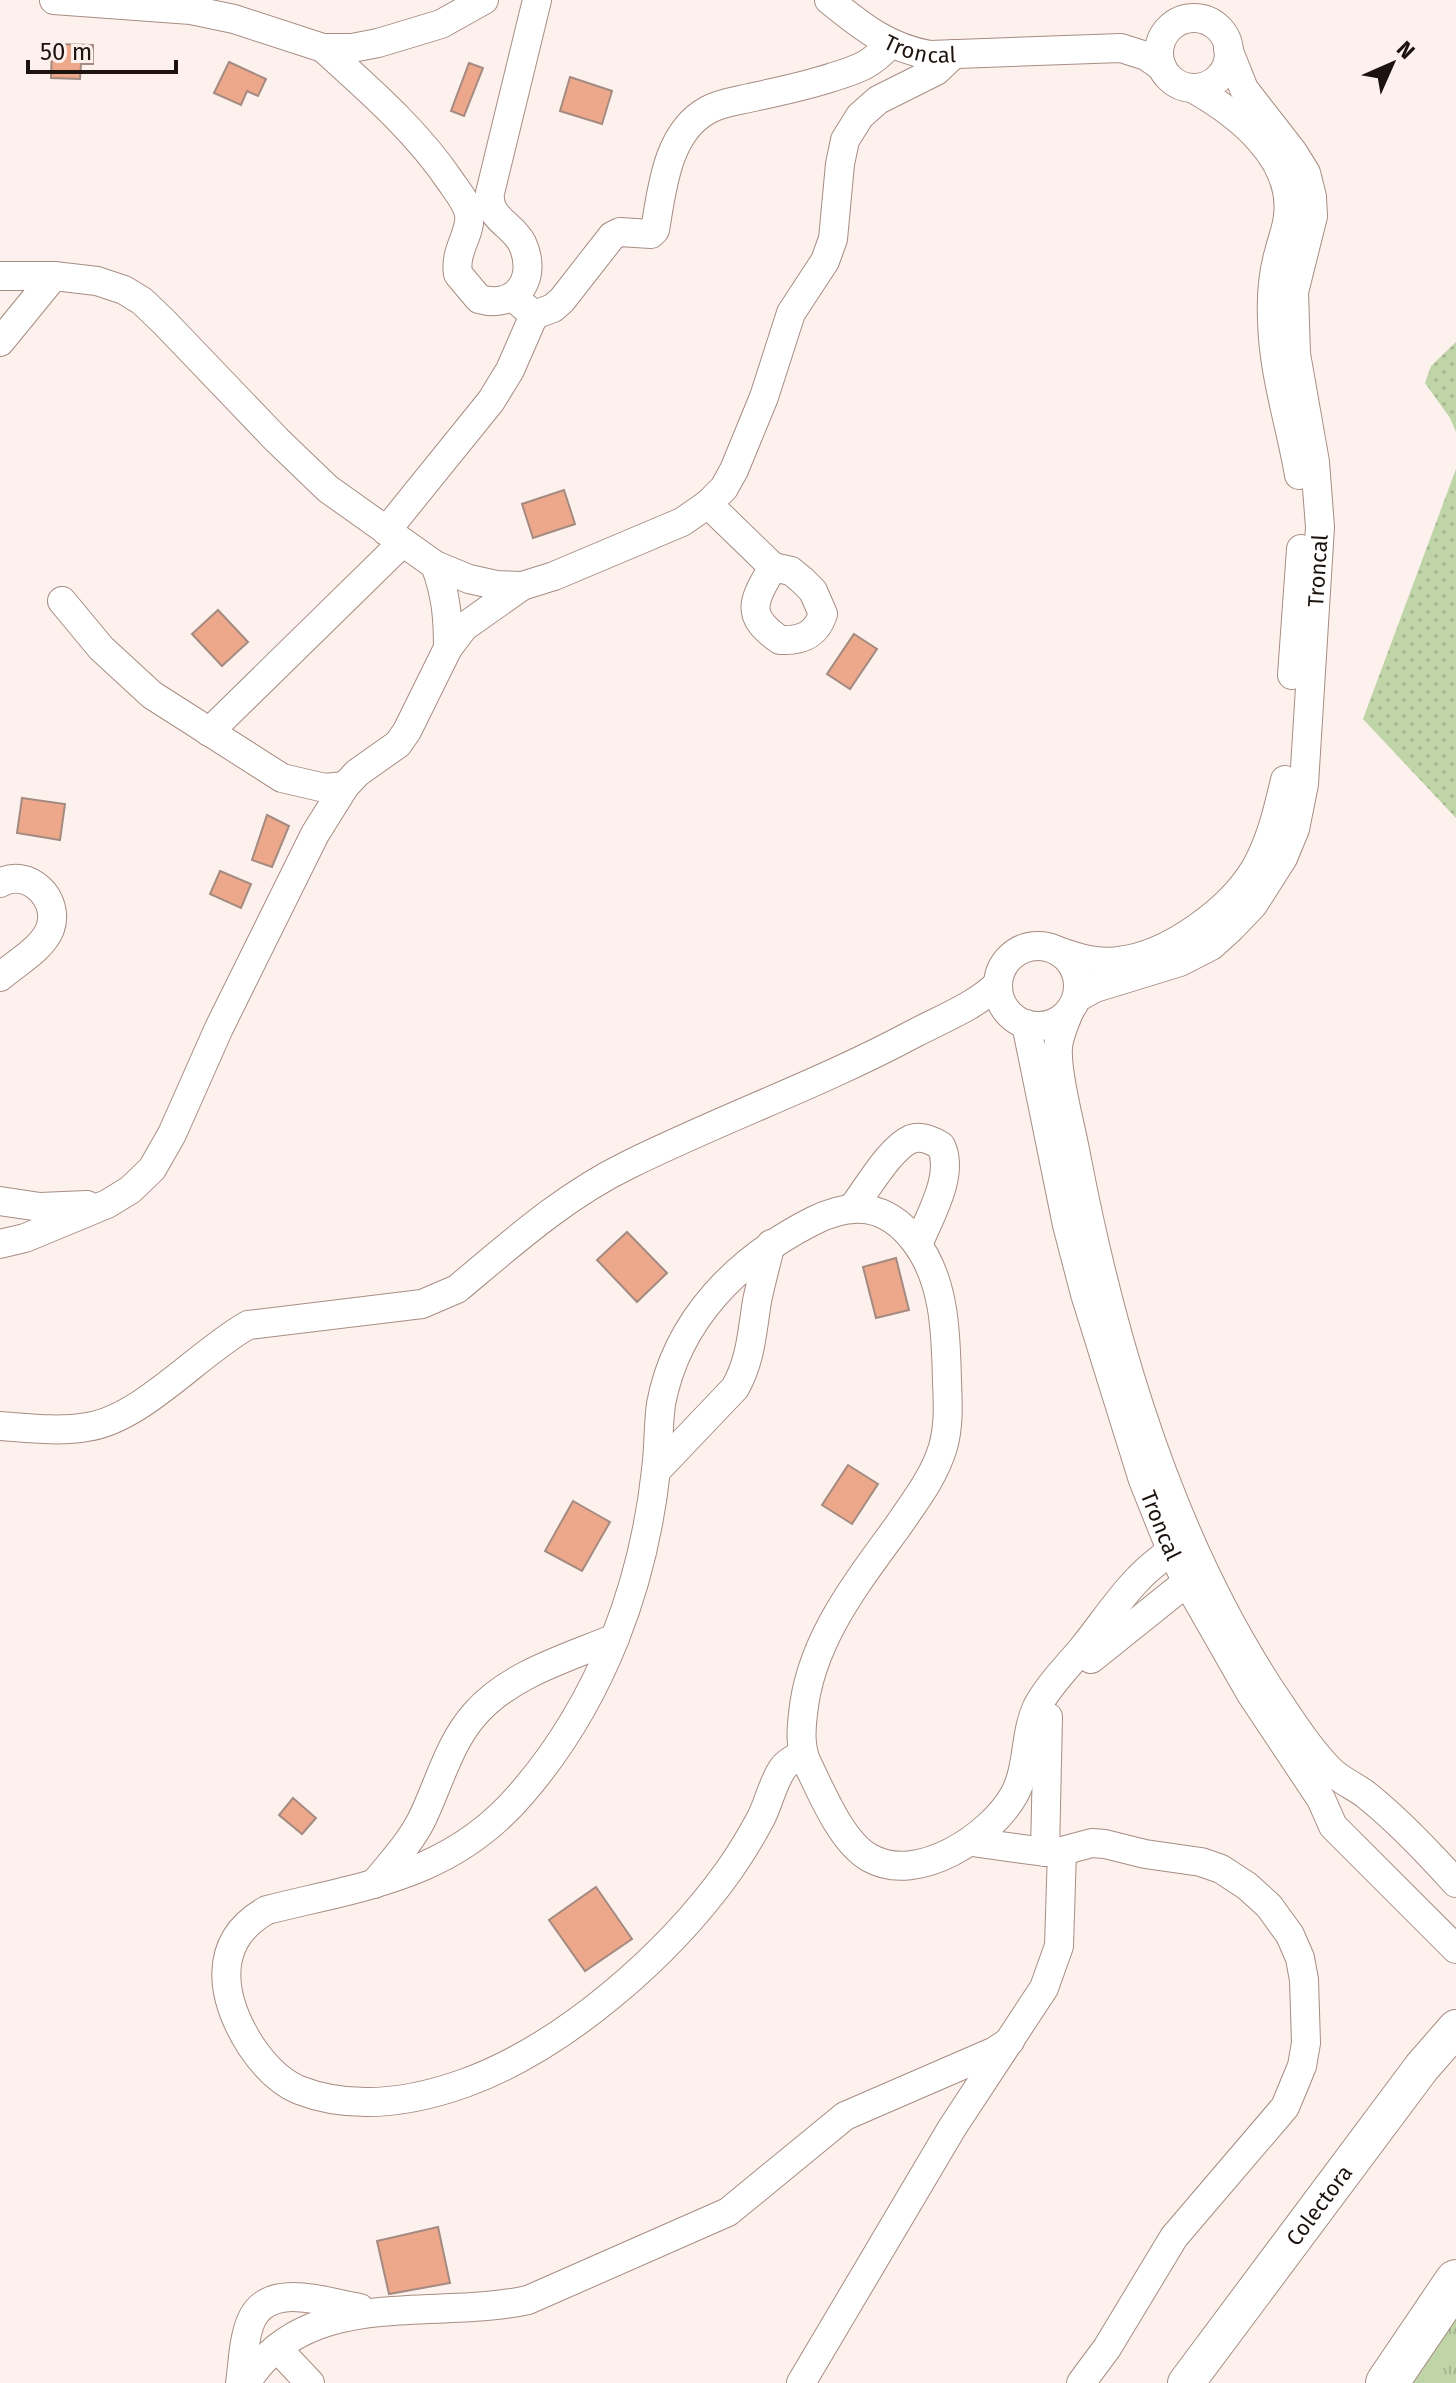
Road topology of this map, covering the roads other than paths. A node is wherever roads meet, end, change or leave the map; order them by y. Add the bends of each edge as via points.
1 (54, 0) edge
2 (484, 0) edge
3 (537, 0) edge
4 (829, 0) edge
5 (1206, 10) edge
6 (1172, 26) junction
7 (890, 44) junction
8 (323, 48) junction
9 (1121, 48) junction
10 (1228, 49) junction
11 (954, 54) junction
12 (1162, 67) junction
13 (1192, 88) junction
14 (478, 205) junction
15 (0, 276) edge
16 (54, 276) junction
17 (524, 306) junction
18 (0, 342) edge
19 (708, 504) junction
20 (394, 537) junction
21 (435, 565) junction
22 (773, 567) dead end
23 (522, 586) junction
24 (62, 601) dead end
25 (448, 648) junction
26 (209, 732) junction
27 (282, 778) junction
28 (345, 786) junction
29 (315, 834) junction
30 (0, 883) edge
31 (1058, 951) junction
32 (0, 977) edge
33 (1073, 1005) junction
34 (1010, 1006) junction
35 (0, 1201) edge
36 (107, 1204) junction
37 (853, 1207) junction
38 (0, 1244) edge
39 (771, 1244) junction
40 (918, 1245) junction
41 (0, 1426) edge
42 (656, 1471) junction
43 (1171, 1550) junction
44 (1187, 1582) junction
45 (615, 1638) junction
46 (803, 1754) junction
47 (972, 1842) junction
48 (1054, 1852) junction
49 (1456, 1883) edge
50 (374, 1884) junction
51 (1456, 1949) edge
52 (1456, 2028) edge
53 (1010, 2041) junction
54 (1456, 2281) edge
55 (380, 2312) junction
56 (277, 2348) junction
57 (243, 2383) edge
58 (310, 2383) edge
59 (801, 2383) edge
60 (1081, 2383) edge
61 (1186, 2383) edge
62 (1387, 2383) edge

1 - 8 street via 191,10
2 - 8 street via 441,24 378,43
3 - 14 street
4 - 7 street, Troncal
5 - 6 street, Troncal
5 - 10 street, Troncal
6 - 9 street, Troncal
6 - 12 street via 1160,44
7 - 11 street, Troncal via 910,52
7 - 17 street via 866,66 719,105 697,118 672,154 655,230 612,236 553,308
8 - 14 street via 418,137
9 - 11 street, Troncal
9 - 12 street, Troncal
10 - 13 street via 1219,77
10 - 33 street, Troncal via 1244,89 1306,173 1312,197 1313,216 1294,292 1296,354 1320,497 1304,784 1283,858 1231,928 1180,962 1095,988
11 - 19 street via 936,71 878,100 845,140 833,239 825,261 791,313 734,470
12 - 13 street, Troncal via 1174,81
13 - 31 street, Troncal via 1233,113 1276,160 1286,179 1288,219 1272,313 1277,380 1296,457 1302,517 1287,768 1277,814 1255,868 1217,912 1176,941 1120,961 1086,961
14 - 17 street via 495,214 523,245
14 - 17 street via 458,250 458,274 479,299
15 - 16 street
16 - 18 street
16 - 20 street via 97,281 142,301 328,489
17 - 20 street via 510,370
19 - 22 street
19 - 23 street via 682,522
20 - 21 street
20 - 26 street
21 - 23 street via 469,579
21 - 25 street via 445,591
23 - 25 street via 464,627
24 - 26 street via 126,672
25 - 28 street via 407,731
26 - 27 street
27 - 28 street via 325,788
27 - 29 street via 297,794
28 - 29 street
29 - 36 street via 163,1153 130,1190
30 - 32 street via 20,877 31,882 51,906 53,918 40,945
31 - 33 street, Troncal via 1076,972
31 - 34 street, Troncal via 1019,951 1001,971
33 - 34 street, Troncal via 1049,1025
33 - 49 street, Troncal via 1058,1047 1059,1064 1085,1201 1111,1316 1182,1523 1230,1620 1314,1750
34 - 41 street via 980,1000 864,1060 595,1181 443,1297 248,1325 113,1420 63,1429
34 - 43 street, Troncal via 1085,1294 1143,1480
35 - 36 street via 40,1207
36 - 38 street
37 - 39 street via 826,1214
37 - 40 street via 882,1213 901,1224
37 - 40 street via 896,1150 912,1139 928,1138 941,1146 946,1164
39 - 42 street via 743,1375
39 - 42 street via 722,1284 690,1327 661,1406
40 - 46 street via 940,1297 947,1382 943,1447 923,1490 843,1602 818,1651 803,1707
42 - 45 street via 641,1555
43 - 44 street, Troncal
43 - 47 street via 1139,1578 1048,1690 1031,1724 1017,1792
44 - 48 street via 1105,1646 1056,1696 1046,1722
44 - 51 street, Troncal via 1333,1826
45 - 50 street via 566,1735 503,1815 437,1862
45 - 50 street via 517,1680 474,1715 410,1839
46 - 47 street via 839,1823 869,1858 907,1865
46 - 50 street via 783,1768 761,1817 709,1897 673,1937 575,2025 491,2073 404,2100 375,2103 298,2089 280,2079 241,2031 228,2002 227,1962 251,1919 267,1910
47 - 48 street
48 - 53 street via 1059,1946 1044,1988
48 - 60 street via 1105,1844 1221,1869 1269,1906 1290,1935 1300,1958 1305,2003 1302,2066 1285,2107 1174,2237
52 - 61 main road, Colectora
53 - 55 street via 845,2116 728,2212 528,2300
53 - 59 street via 952,2128
54 - 62 highway
55 - 56 street via 334,2319
55 - 57 street via 289,2296 274,2299 251,2320
56 - 57 street
56 - 58 street

